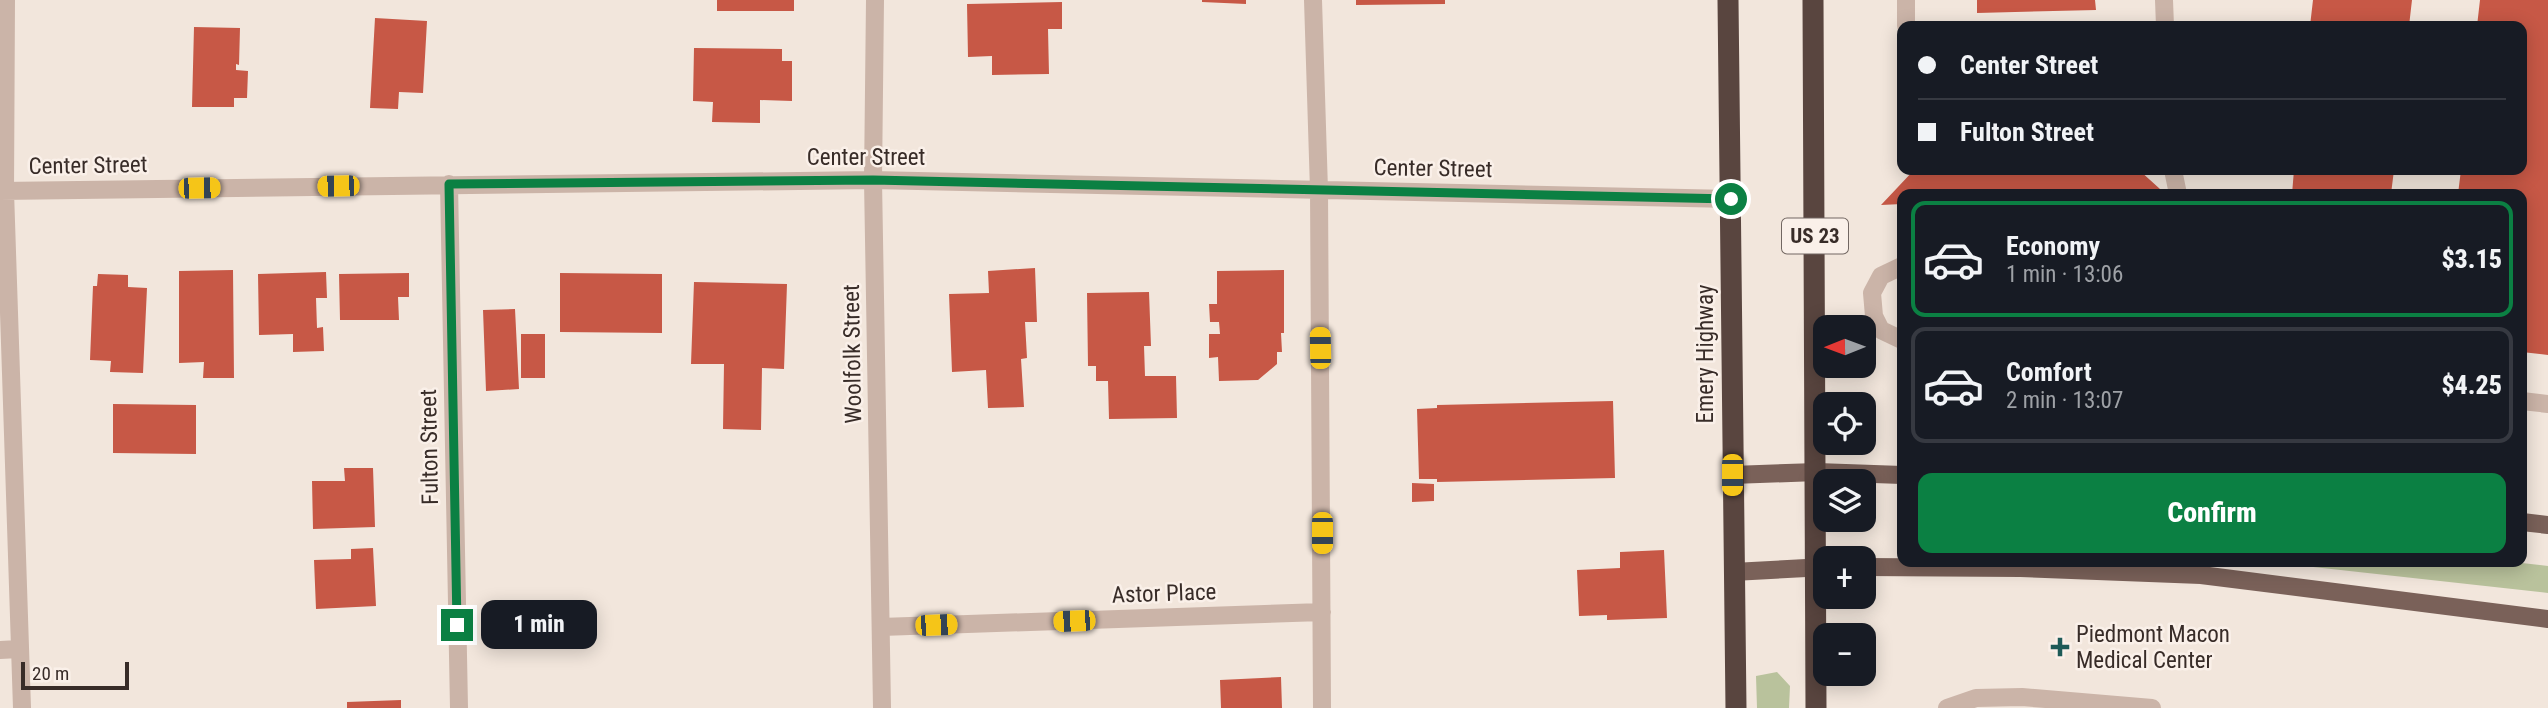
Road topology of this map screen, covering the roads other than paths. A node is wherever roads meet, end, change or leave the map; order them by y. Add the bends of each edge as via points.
1 (6, 0) edge
2 (875, 0) edge
3 (1313, 0) edge
4 (1728, 0) edge
5 (1813, 0) edge
6 (1906, 0) edge
7 (2164, 0) edge
8 (1906, 21) edge
9 (2165, 21) edge
10 (873, 180) junction
11 (449, 184) junction
12 (1319, 190) junction
13 (3, 191) edge
14 (1731, 199) junction
15 (1897, 269) edge
16 (1897, 338) edge
17 (2527, 402) edge
18 (2548, 404) edge
19 (1816, 469) edge
20 (1813, 472) edge
21 (1876, 474) edge
22 (1732, 475) junction
23 (1897, 475) edge
24 (2527, 523) edge
25 (2548, 525) edge
26 (1813, 567) edge
27 (1876, 567) edge
28 (1733, 572) junction
29 (1819, 609) edge
30 (1322, 612) junction
31 (2548, 619) edge
32 (881, 627) junction
33 (19, 649) junction
34 (0, 650) edge
35 (2022, 703) edge
36 (22, 708) edge
37 (459, 708) edge
38 (882, 708) edge
39 (1322, 708) edge
40 (1736, 708) edge
41 (1816, 708) edge
42 (1947, 708) edge
43 (2152, 708) edge

1 - 13 street
2 - 10 street, Woolfolk Street
3 - 12 street
4 - 14 highway, Emery Highway
5 - 19 highway, US 23
6 - 8 street
7 - 9 street
10 - 11 street, Center Street
10 - 12 street, Center Street
10 - 32 street, Woolfolk Street
11 - 13 street, Center Street
11 - 37 street, Fulton Street
12 - 14 street, Center Street
12 - 30 street
13 - 33 street
14 - 22 highway, Emery Highway
15 - 16 street via 1881,276 1872,293 1881,330
17 - 18 street
20 - 22 main road
21 - 23 main road
22 - 28 highway, Emery Highway
24 - 25 main road
26 - 28 main road
27 - 31 main road via 2201,575
28 - 40 highway, Emery Highway
29 - 41 highway, US 23
30 - 32 street, Astor Place
30 - 39 street
32 - 38 street, Woolfolk Street
33 - 34 street
33 - 36 street
35 - 42 street via 1976,698
35 - 43 street

